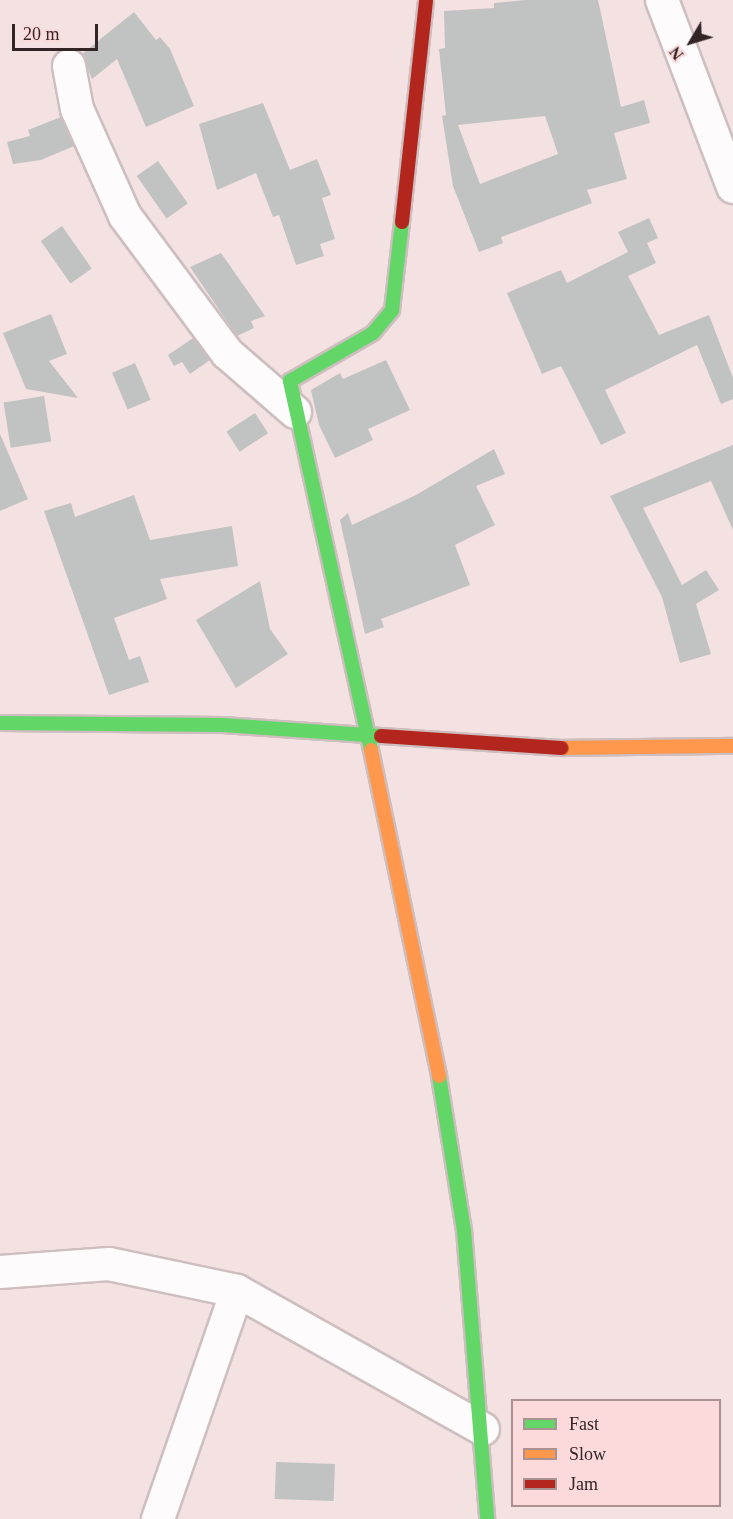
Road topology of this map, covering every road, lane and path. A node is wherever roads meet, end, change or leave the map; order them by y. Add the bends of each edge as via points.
1 (426, 0) edge
2 (662, 0) edge
3 (69, 66) dead end
4 (726, 152) edge
5 (733, 187) edge
6 (295, 412) junction
7 (0, 723) edge
8 (368, 736) junction
9 (733, 746) edge
10 (0, 1272) edge
11 (237, 1291) junction
12 (483, 1429) junction
13 (158, 1519) edge
14 (487, 1519) edge

1 - 6 street via 392,310 373,333 290,381
2 - 4 street
3 - 6 street via 77,109 125,216 227,353
4 - 5 street
6 - 8 street
7 - 8 street via 223,725
8 - 9 street via 584,749
8 - 12 street via 430,1017 464,1230
10 - 11 street via 109,1264
11 - 12 street
11 - 13 street
12 - 14 street

